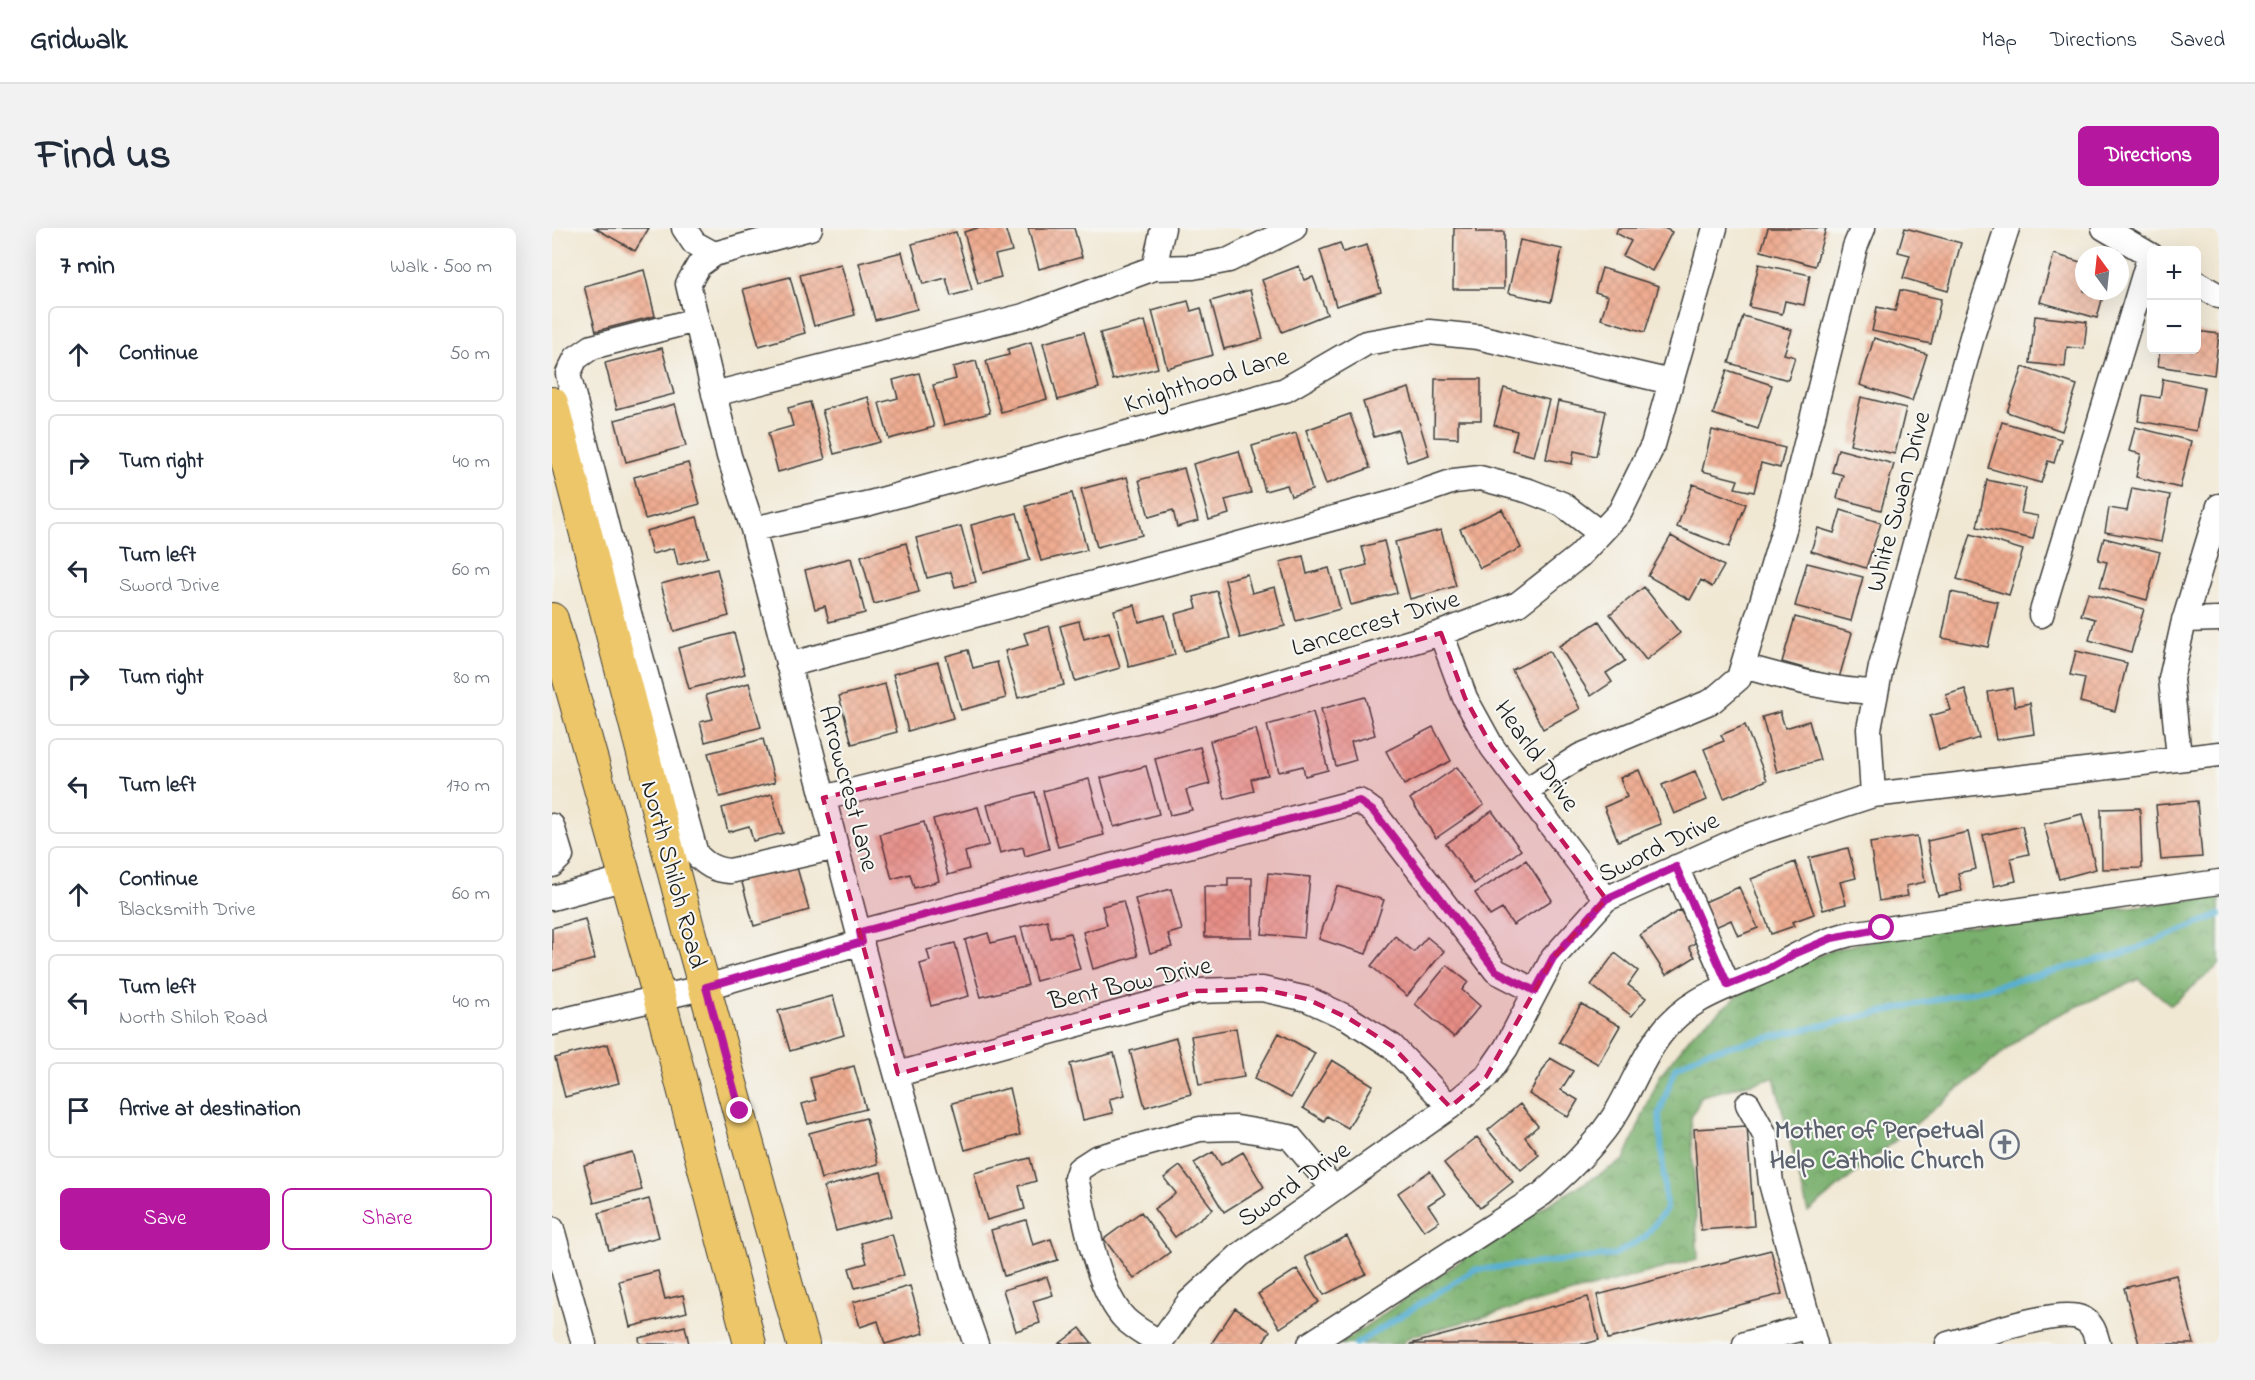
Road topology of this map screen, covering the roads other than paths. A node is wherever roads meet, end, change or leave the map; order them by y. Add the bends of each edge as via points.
1 (684, 228) edge
2 (810, 228) edge
3 (1163, 228) edge
4 (1294, 228) edge
5 (1715, 228) edge
6 (1863, 228) edge
7 (2007, 228) edge
8 (2104, 228) edge
9 (2147, 253) edge
10 (714, 254) junction
11 (1154, 268) junction
12 (2147, 268) edge
13 (2201, 286) edge
14 (2219, 297) edge
15 (696, 320) junction
16 (1671, 382) junction
17 (714, 394) junction
18 (552, 403) edge
19 (560, 468) edge
20 (2219, 506) edge
21 (753, 528) junction
22 (1600, 533) junction
23 (2041, 615) dead end
24 (552, 618) edge
25 (2219, 619) edge
26 (2184, 620) junction
27 (1441, 633) junction
28 (788, 665) junction
29 (1743, 666) junction
30 (1876, 692) junction
31 (2219, 754) edge
32 (2179, 757) junction
33 (1525, 791) junction
34 (1873, 795) junction
35 (823, 798) junction
36 (552, 826) edge
37 (836, 846) junction
38 (552, 865) edge
39 (1676, 867) junction
40 (626, 878) junction
41 (2219, 882) edge
42 (552, 898) edge
43 (1606, 899) junction
44 (861, 937) junction
45 (1728, 985) junction
46 (706, 987) junction
47 (1535, 991) junction
48 (659, 997) junction
49 (552, 1023) edge
50 (898, 1074) junction
51 (1748, 1104) dead end
52 (1450, 1107) junction
53 (1334, 1189) junction
54 (552, 1229) edge
55 (1812, 1335) edge
56 (1159, 1343) edge
57 (584, 1344) edge
58 (750, 1344) edge
59 (803, 1344) edge
60 (976, 1344) edge
61 (1310, 1344) edge
62 (1745, 1344) edge
63 (1948, 1344) edge
64 (2098, 1344) edge

1 - 10 street via 694,243
2 - 10 street
3 - 11 street
4 - 11 street via 1229,260 1193,267
5 - 16 street, Lancecrest Drive
6 - 29 street via 1788,516
7 - 30 street, White Swan Drive via 1973,333
8 - 9 street
10 - 15 street, Arrowcrest Lane via 699,265 688,284
11 - 17 street via 1024,316
12 - 23 street
13 - 14 street
15 - 17 street, Arrowcrest Lane
15 - 37 street via 592,347 576,358 568,374 625,599 696,854 704,864 730,871
16 - 21 street, Knighthood Lane via 1478,337 1429,332 1366,343 1285,390 870,502
16 - 22 street, Lancecrest Drive via 1653,445 1620,512
17 - 21 street, Arrowcrest Lane
18 - 19 main road, North Shiloh Road
19 - 46 main road, North Shiloh Road
20 - 26 street
21 - 28 street, Arrowcrest Lane
22 - 27 street, Lancecrest Drive via 1579,556 1518,604
22 - 28 street via 1562,504 1529,491 1480,478 1454,481 1206,554
24 - 40 main road, North Shiloh Road
25 - 26 street
26 - 32 street via 2171,679
27 - 33 street, Hearld Drive via 1465,698 1492,747
27 - 35 street, Lancecrest Drive via 1194,707
28 - 35 street, Arrowcrest Lane
29 - 30 street via 1790,679
29 - 33 street via 1739,678 1712,701 1580,756
30 - 34 street, White Swan Drive via 1869,729
31 - 32 street, Sword Drive
32 - 34 street, Sword Drive
33 - 43 street, Hearld Drive
34 - 39 street, Sword Drive via 1742,838
35 - 37 street, Arrowcrest Lane
36 - 38 street via 561,856
37 - 44 street, Arrowcrest Lane
39 - 43 street, Sword Drive
39 - 45 street
40 - 42 street
40 - 48 main road, North Shiloh Road
41 - 45 street via 1850,933 1814,945
43 - 47 street, Sword Drive via 1553,958
44 - 46 street
44 - 47 street via 1359,801 1374,812 1496,971
44 - 50 street, Arrowcrest Lane
45 - 61 street via 1697,999 1659,1035 1601,1134 1542,1194
46 - 48 street
46 - 59 main road, North Shiloh Road
47 - 52 street, Sword Drive via 1506,1048 1486,1077
48 - 49 street
48 - 58 main road, North Shiloh Road
50 - 52 street, Bent Bow Drive via 1197,992 1262,989 1307,999 1357,1023 1392,1046
50 - 60 street, Arrowcrest Lane via 954,1281
51 - 55 street via 1766,1137 1771,1183
52 - 53 street, Sword Drive
53 - 56 street, Sword Drive via 1240,1255 1189,1302
53 - 56 street via 1290,1137 1237,1128 1200,1129 1096,1158 1079,1169 1078,1189 1094,1254 1111,1300 1125,1319
54 - 57 street
55 - 62 street
63 - 64 street via 2060,1315 2081,1318 2094,1328

